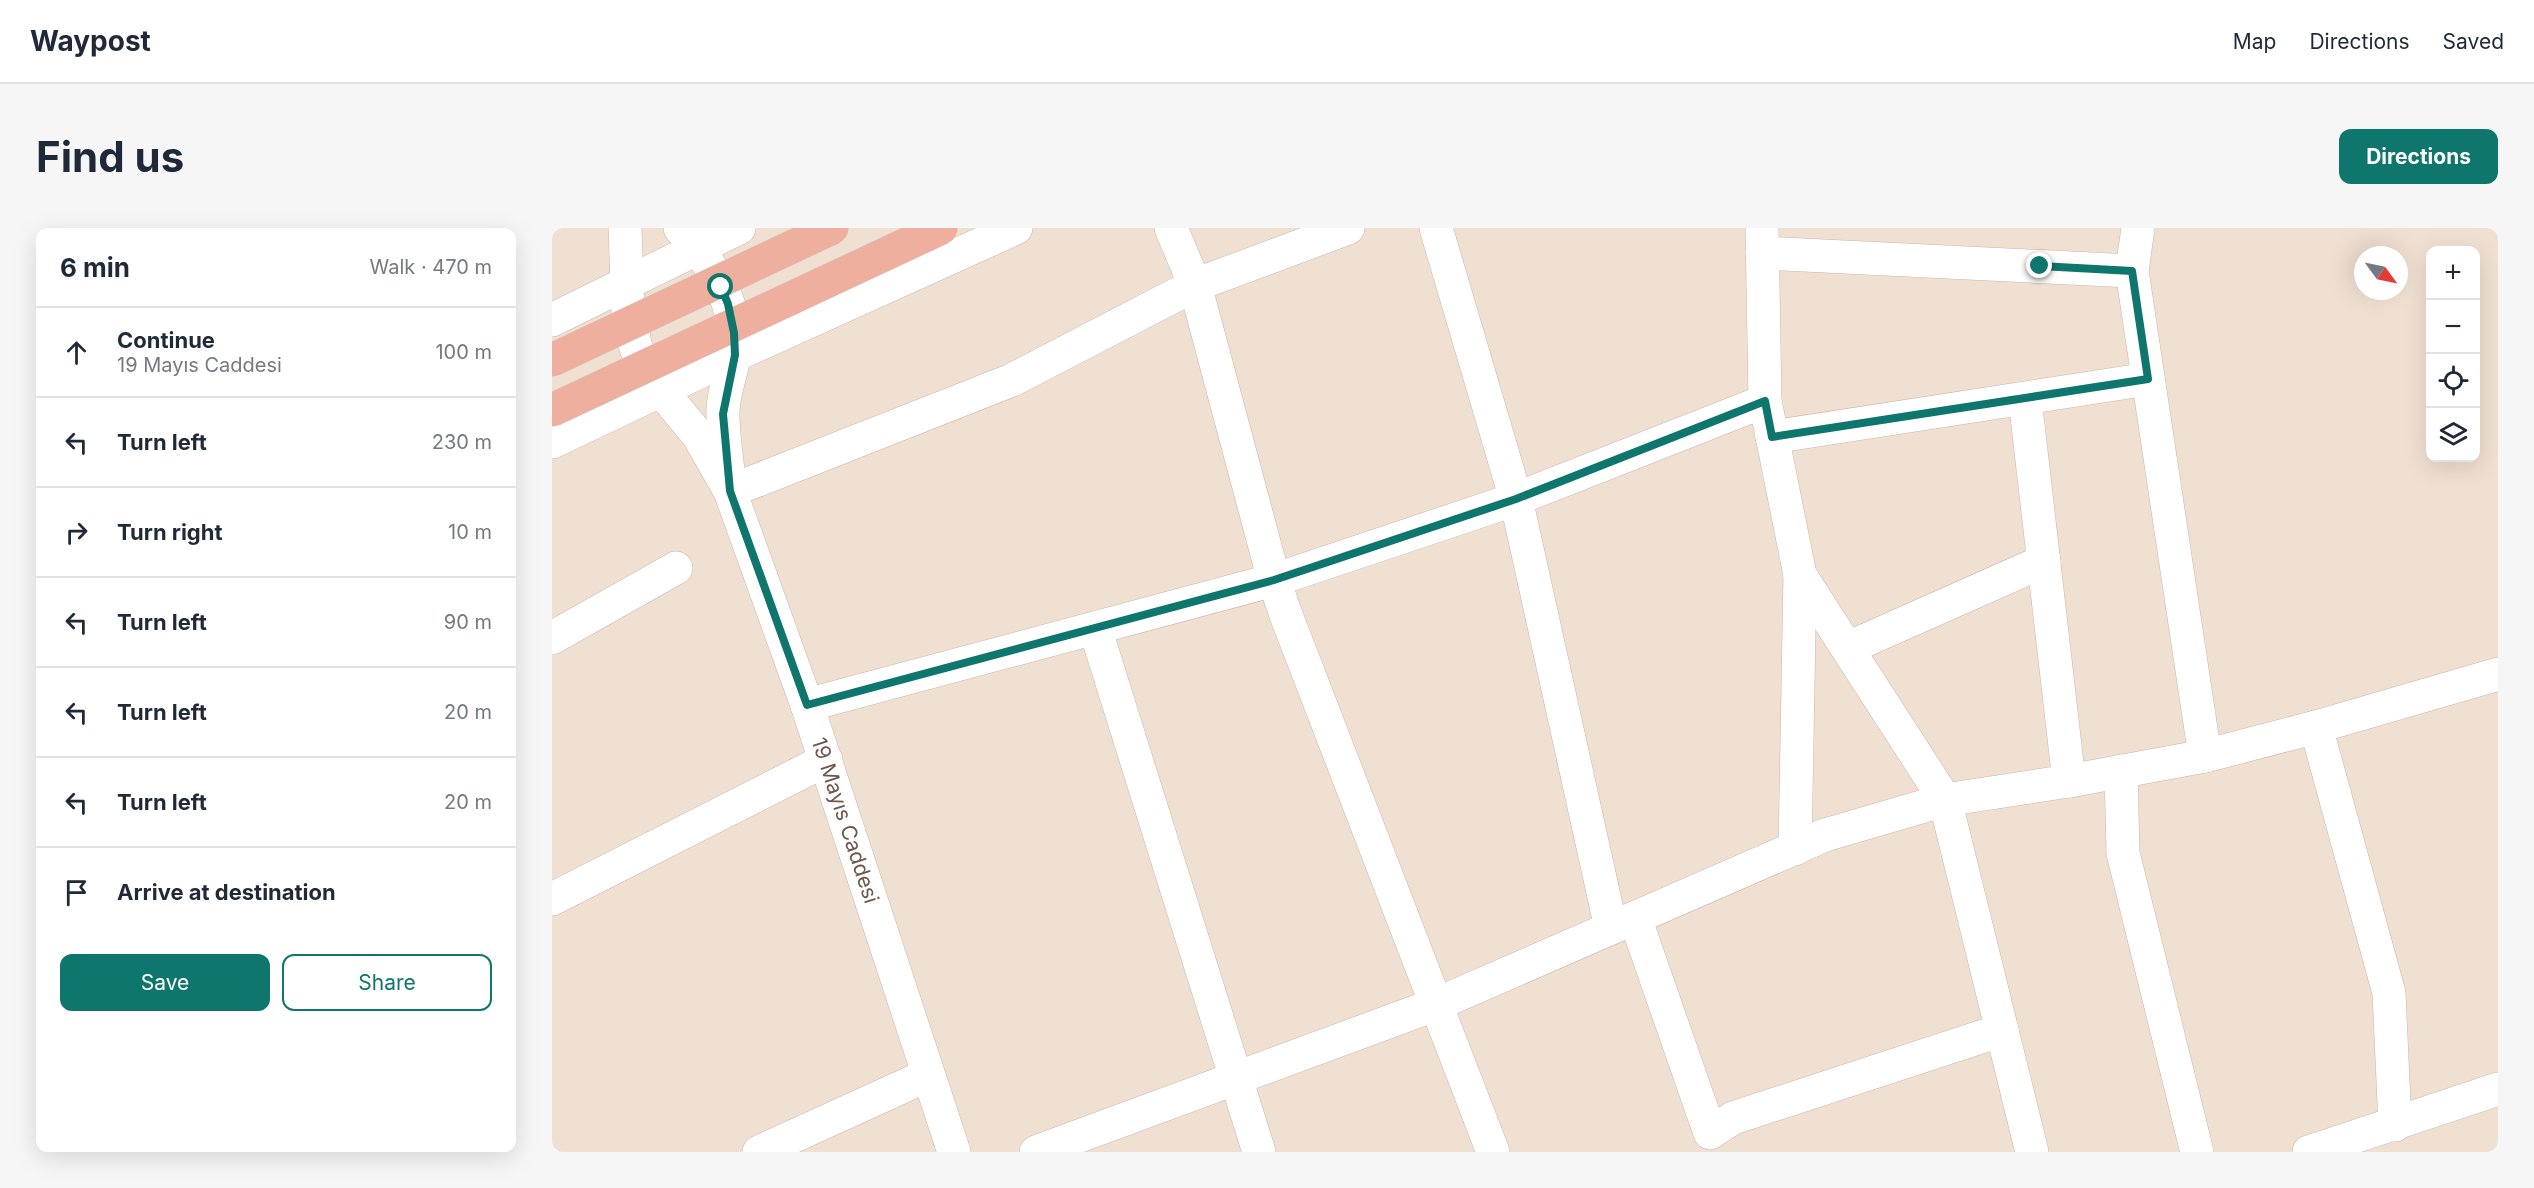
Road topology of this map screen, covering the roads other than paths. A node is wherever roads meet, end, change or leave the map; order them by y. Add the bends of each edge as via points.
1 (625, 228) edge
2 (739, 228) edge
3 (832, 228) edge
4 (941, 228) edge
5 (1016, 228) edge
6 (1171, 228) edge
7 (1348, 228) edge
8 (1436, 228) edge
9 (2138, 228) edge
10 (689, 238) edge
11 (1762, 240) edge
12 (2132, 271) junction
13 (625, 285) junction
14 (1196, 285) junction
15 (552, 320) edge
16 (735, 355) junction
17 (552, 360) edge
18 (2148, 379) junction
19 (660, 391) junction
20 (2025, 399) junction
21 (1765, 401) junction
22 (552, 410) edge
23 (1772, 437) junction
24 (552, 442) edge
25 (730, 491) junction
26 (1516, 499) junction
27 (2044, 561) junction
28 (676, 567) dead end
29 (1800, 575) junction
30 (1274, 580) junction
31 (1095, 628) junction
32 (552, 638) edge
33 (1848, 648) junction
34 (2498, 674) edge
35 (807, 705) junction
36 (2316, 727) junction
37 (2205, 756) junction
38 (826, 759) junction
39 (2121, 771) junction
40 (2069, 781) junction
41 (1945, 800) junction
42 (1794, 849) junction
43 (552, 899) edge
44 (1623, 923) junction
45 (1437, 1004) junction
46 (2002, 1029) junction
47 (928, 1075) junction
48 (1236, 1078) junction
49 (2498, 1089) edge
50 (2395, 1125) junction
51 (759, 1152) edge
52 (954, 1152) edge
53 (1036, 1152) edge
54 (1259, 1152) edge
55 (1492, 1152) edge
56 (2032, 1152) edge
57 (2197, 1152) edge
58 (2309, 1152) edge

1 - 13 street, 19 Mayıs Caddesi
2 - 10 street
3 - 17 highway, bridge
4 - 22 highway, bridge
5 - 16 street
6 - 14 street
7 - 14 street
8 - 26 street
9 - 12 street
10 - 13 street
10 - 16 street, 19 Mayıs Caddesi via 714,270 728,304
11 - 12 street
11 - 21 street
12 - 18 street
13 - 15 street
13 - 19 street, 19 Mayıs Caddesi via 636,348
14 - 25 street via 1012,380
14 - 30 street
16 - 19 street
16 - 25 street, 19 Mayıs Caddesi via 723,414
18 - 20 street
18 - 37 street
19 - 24 street
19 - 25 street, 19 Mayıs Caddesi via 698,435
20 - 23 street
20 - 27 street
21 - 23 street
21 - 26 street
23 - 29 street
25 - 35 street, 19 Mayıs Caddesi
26 - 30 street
26 - 44 street
27 - 33 street
27 - 40 street
28 - 32 street
29 - 33 street
29 - 42 street
30 - 31 street
30 - 45 street
31 - 35 street
31 - 48 street
33 - 41 street
34 - 36 street
35 - 38 street, 19 Mayıs Caddesi
36 - 37 street
36 - 50 street via 2389,993
37 - 39 street
38 - 43 street
38 - 47 street, 19 Mayıs Caddesi
39 - 40 street
39 - 57 street via 2123,853
40 - 41 street
41 - 42 street via 1825,835
41 - 46 street
42 - 44 street
44 - 45 street
44 - 46 street via 1710,1133 1733,1118
45 - 48 street
45 - 55 street
46 - 56 street
47 - 51 street
47 - 52 street, 19 Mayıs Caddesi
48 - 53 street
48 - 54 street
49 - 50 street
50 - 58 street

